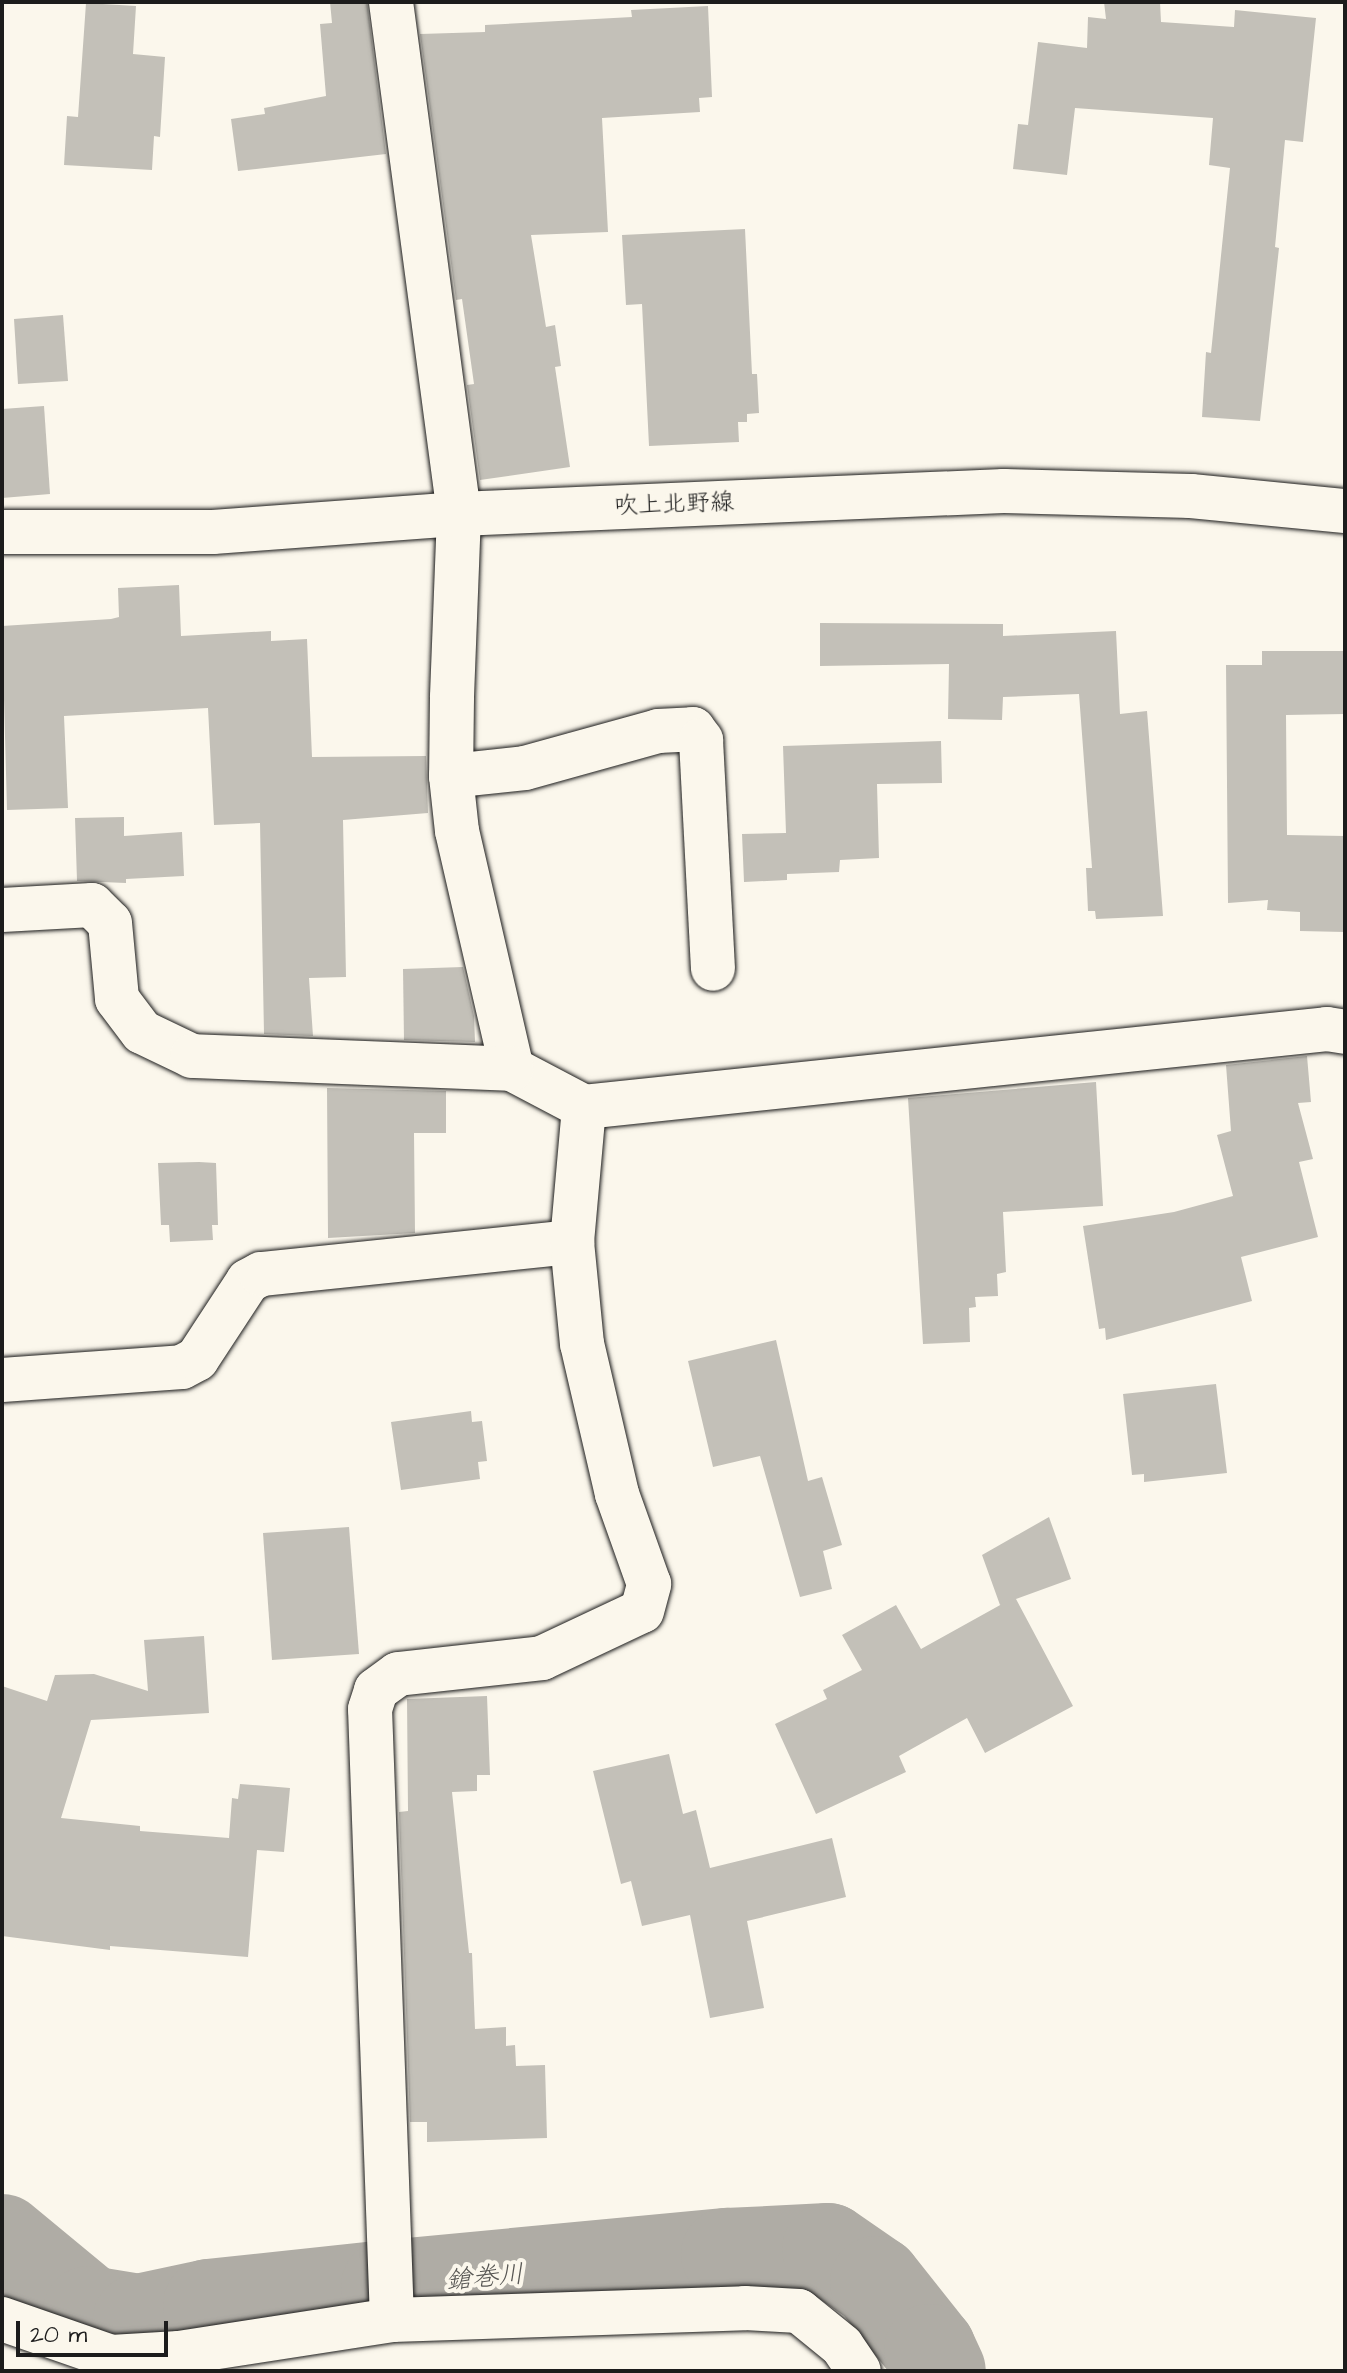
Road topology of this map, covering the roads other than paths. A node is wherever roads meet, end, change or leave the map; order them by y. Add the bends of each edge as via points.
1 (391, 2) edge
2 (1345, 511) edge
3 (459, 514) junction
4 (2, 532) edge
5 (451, 776) junction
6 (2, 910) edge
7 (713, 969) dead end
8 (1345, 1032) edge
9 (512, 1069) junction
10 (584, 1107) junction
11 (572, 1242) junction
12 (2, 1380) edge
13 (2, 2319) edge
14 (392, 2320) junction
15 (859, 2371) edge

1 - 3 street
2 - 3 street, 吹上北野線 via 1191,496 1004,491
3 - 4 street, 吹上北野線 via 213,532
3 - 5 street
5 - 7 street via 525,768 658,731 693,729 701,740
5 - 9 street via 457,831
6 - 9 street via 92,905 110,923 117,999 142,1032 192,1056
8 - 10 street via 1327,1029
9 - 10 street
10 - 11 street
11 - 12 street via 261,1274 248,1281 197,1359 182,1367
11 - 14 street via 582,1344 617,1494 649,1584 642,1611 542,1658 398,1674 376,1690 370,1709
13 - 14 street via 111,2357 179,2353
14 - 15 street via 745,2308 799,2311 842,2346

